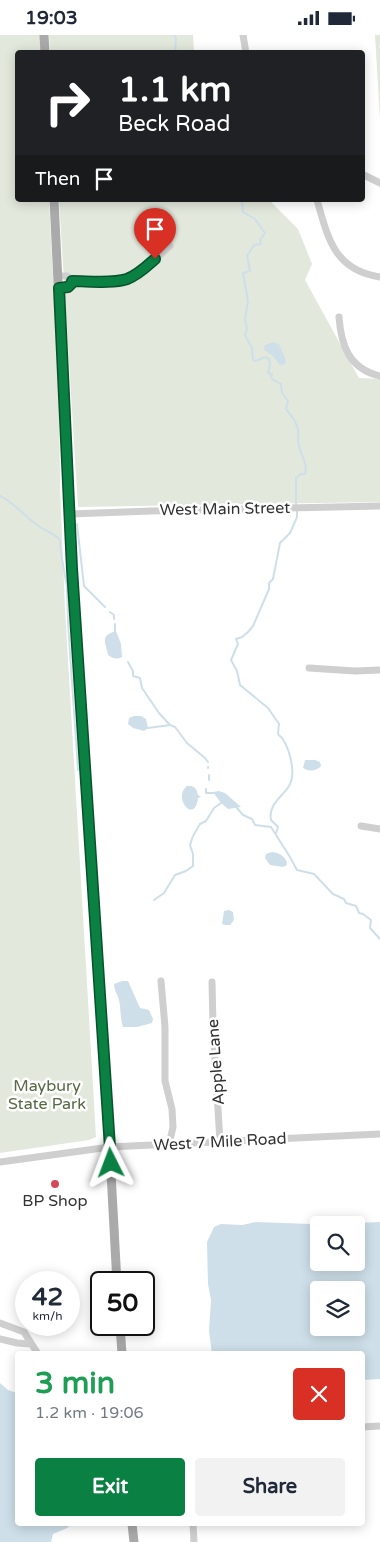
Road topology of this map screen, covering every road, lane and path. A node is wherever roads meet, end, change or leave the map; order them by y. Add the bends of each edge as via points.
1 (44, 35) edge
2 (243, 35) edge
3 (45, 50) edge
4 (246, 50) edge
5 (365, 176) edge
6 (380, 183) edge
7 (54, 202) edge
8 (319, 202) edge
9 (170, 246) dead end
10 (59, 276) junction
11 (380, 277) edge
12 (72, 281) junction
13 (59, 288) junction
14 (339, 317) dead end
15 (380, 376) edge
16 (380, 506) edge
17 (70, 514) junction
18 (309, 668) dead end
19 (380, 670) edge
20 (361, 826) dead end
21 (380, 829) edge
22 (161, 981) dead end
23 (212, 982) dead end
24 (380, 1134) edge
25 (220, 1142) junction
26 (169, 1145) junction
27 (110, 1147) junction
28 (0, 1162) edge
29 (116, 1271) edge
30 (0, 1323) edge
31 (121, 1336) edge
32 (0, 1339) edge
33 (31, 1344) junction
34 (36, 1351) edge
35 (122, 1351) edge
36 (380, 1426) edge
37 (365, 1427) edge
38 (132, 1526) edge
39 (193, 1526) edge
40 (134, 1542) edge
41 (194, 1542) edge

1 - 3 main road
2 - 4 street
5 - 6 street
7 - 10 main road
8 - 11 street via 329,239 338,255 362,272
9 - 12 street via 126,279
10 - 12 street via 67,276
10 - 13 main road
12 - 13 street via 68,287
13 - 17 main road
14 - 15 street via 342,341 350,358 363,369
16 - 17 street, West Main Street
17 - 27 main road
18 - 19 street
20 - 21 street
22 - 26 street via 165,1081 173,1127
23 - 25 street, Apple Lane
24 - 25 street, West 7 Mile Road
25 - 26 street, West 7 Mile Road
26 - 27 street, West 7 Mile Road
27 - 28 street, West 7 Mile Road
27 - 29 main road
30 - 33 street via 24,1332
31 - 35 main road
32 - 33 street
33 - 34 street
36 - 37 street
38 - 40 main road
39 - 41 street

